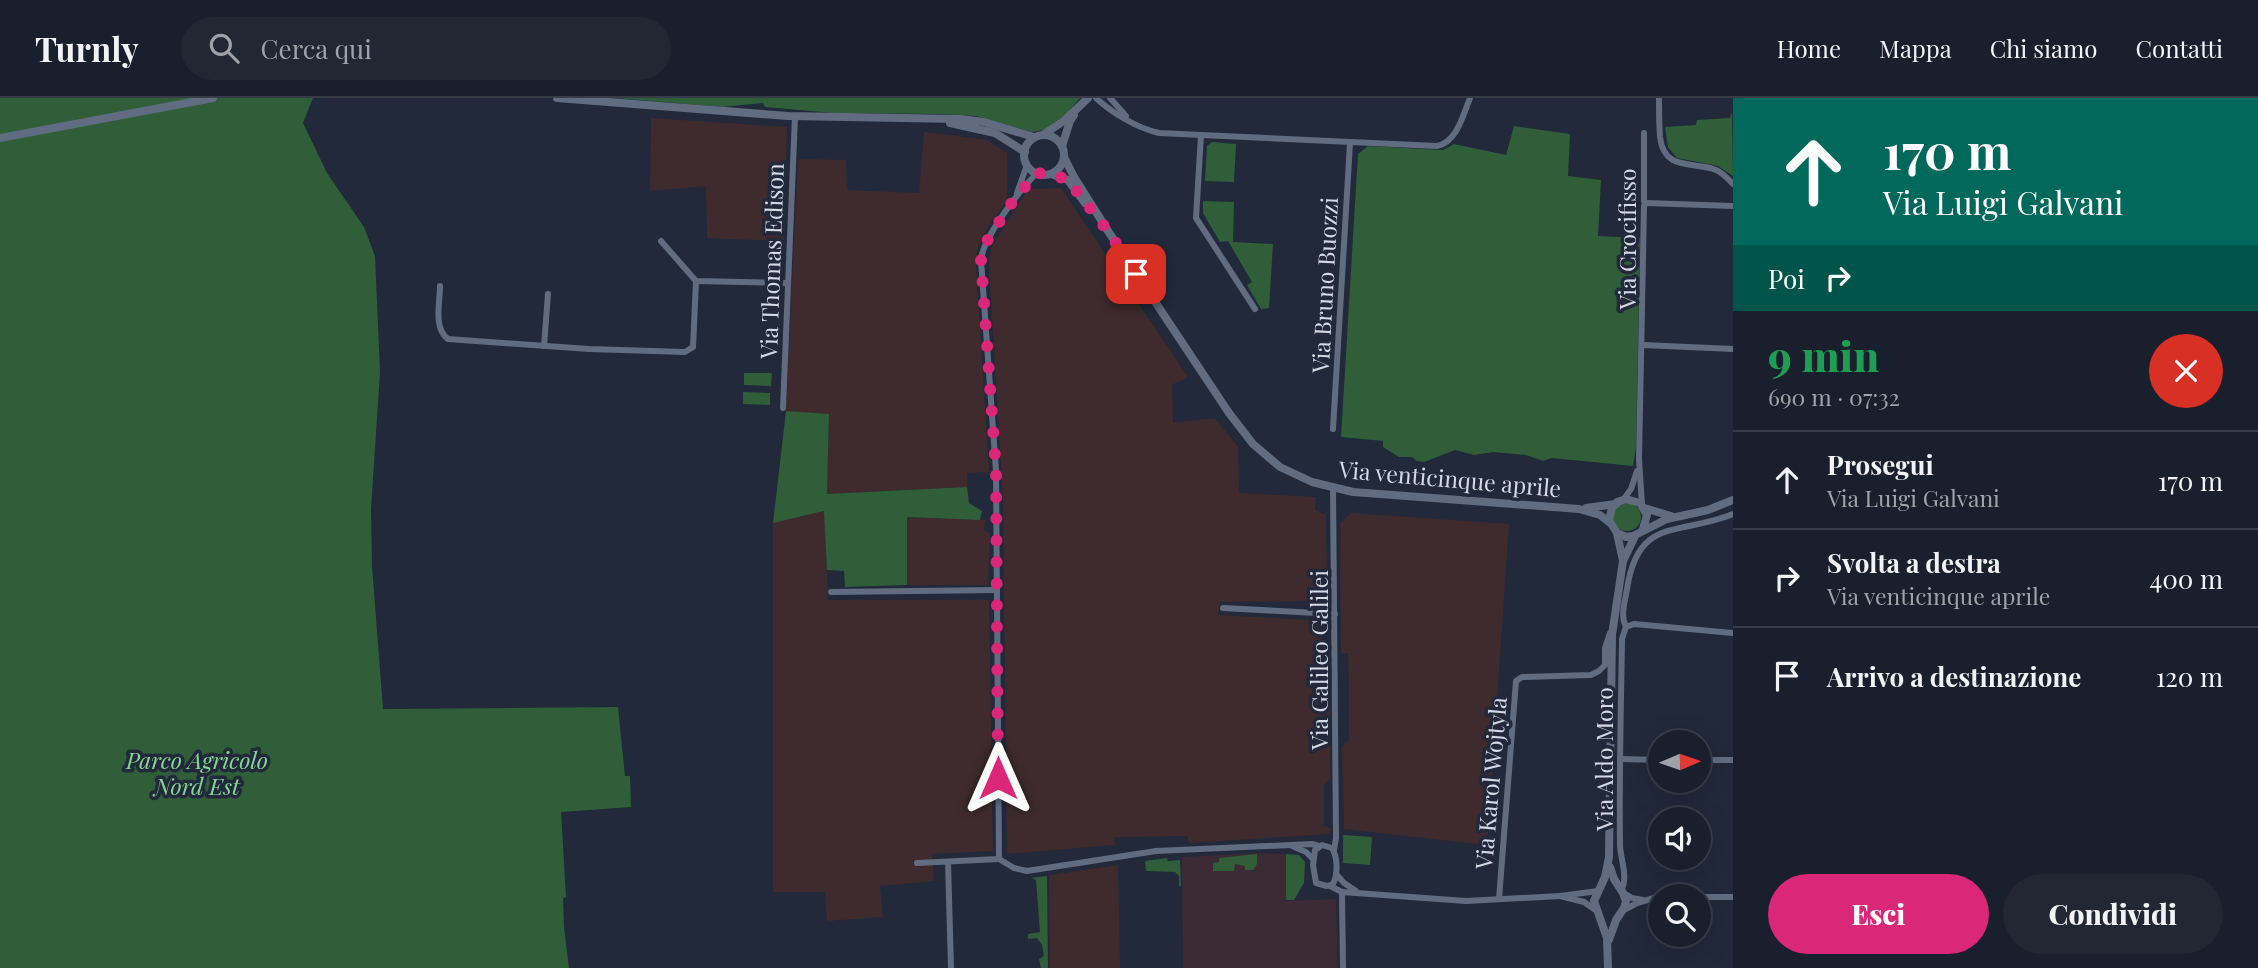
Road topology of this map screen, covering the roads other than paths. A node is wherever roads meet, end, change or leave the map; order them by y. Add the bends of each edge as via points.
1 (213, 98) edge
2 (557, 98) edge
3 (1088, 98) edge
4 (1096, 98) edge
5 (1110, 98) edge
6 (1470, 98) edge
7 (1660, 98) edge
8 (1080, 107) junction
9 (795, 116) junction
10 (926, 119) junction
11 (1129, 120) junction
12 (1644, 133) dead end
13 (1044, 134) junction
14 (1201, 135) junction
15 (1034, 137) junction
16 (0, 138) edge
17 (1350, 143) junction
18 (1062, 146) junction
19 (1024, 152) junction
20 (1064, 156) junction
21 (1027, 164) junction
22 (1037, 173) junction
23 (1051, 174) junction
24 (1733, 184) edge
25 (1013, 201) junction
26 (1646, 203) junction
27 (1733, 206) edge
28 (1108, 231) junction
29 (661, 241) dead end
30 (696, 281) junction
31 (788, 283) junction
32 (440, 286) dead end
33 (548, 294) dead end
34 (1255, 309) dead end
35 (1643, 345) junction
36 (544, 346) junction
37 (1733, 349) edge
38 (783, 408) dead end
39 (1333, 429) dead end
40 (1639, 459) junction
41 (1333, 489) junction
42 (1733, 500) edge
43 (1619, 502) junction
44 (1643, 506) junction
45 (1579, 509) junction
46 (1733, 514) edge
47 (1674, 516) junction
48 (1610, 523) junction
49 (1643, 530) junction
50 (1617, 533) junction
51 (1635, 536) junction
52 (1623, 561) junction
53 (997, 590) junction
54 (831, 592) dead end
55 (1223, 608) dead end
56 (1335, 614) junction
57 (1613, 623) junction
58 (1626, 627) junction
59 (1733, 633) edge
60 (1620, 759) junction
61 (1648, 760) edge
62 (1712, 760) edge
63 (1733, 760) edge
64 (1336, 831) junction
65 (1292, 846) junction
66 (1322, 846) junction
67 (1334, 850) junction
68 (1609, 857) junction
69 (999, 859) junction
70 (1313, 859) junction
71 (948, 862) junction
72 (917, 863) dead end
73 (1336, 874) junction
74 (1330, 886) junction
75 (1599, 890) junction
76 (1342, 891) junction
77 (1621, 891) junction
78 (1357, 892) junction
79 (1560, 896) junction
80 (1711, 897) edge
81 (1733, 897) edge
82 (1499, 899) junction
83 (1648, 899) edge
84 (1645, 900) junction
85 (1598, 912) junction
86 (1620, 913) junction
87 (1608, 947) junction
88 (951, 968) edge
89 (1343, 968) edge
90 (1608, 968) edge

1 - 16 street
2 - 9 street
3 - 8 street
4 - 11 street
5 - 11 street
6 - 17 street via 1453,136 1444,145
7 - 24 street via 1664,152 1684,165 1720,172
8 - 13 street
8 - 18 street
9 - 10 street
9 - 31 street, Via Thomas Edison
10 - 15 street via 968,119
10 - 19 street via 995,133
11 - 14 street via 1159,133
12 - 26 street, Via Crocifisso
13 - 15 street
13 - 18 street via 1055,137
14 - 17 street
14 - 34 street via 1196,218
15 - 19 street
17 - 39 street, Via Bruno Buozzi
18 - 20 street
19 - 21 street
20 - 23 street
20 - 28 street, Via venticinque aprile
21 - 22 street
21 - 25 street
22 - 23 street
22 - 25 street
23 - 28 street, Via venticinque aprile via 1068,180
25 - 53 street via 984,246 981,260 996,471
26 - 27 street
26 - 35 street, Via Crocifisso
28 - 41 street, Via venticinque aprile via 1253,444 1289,472
29 - 30 street
30 - 31 street
30 - 36 street via 690,351
31 - 38 street, Via Thomas Edison
32 - 36 street via 439,328 448,339
33 - 36 street
35 - 37 street
35 - 40 street, Via Crocifisso
40 - 43 street via 1636,477
40 - 44 street
41 - 45 street, Via venticinque aprile
41 - 56 street, Via Galileo Galilei
42 - 47 street
43 - 44 street via 1631,499
43 - 45 street, Via venticinque aprile
43 - 48 street via 1610,512
44 - 47 street
44 - 49 street via 1647,519
45 - 48 street, Via venticinque aprile
46 - 58 street, Via Aldo Moro via 1665,532 1643,545 1631,566 1622,617
47 - 49 street
48 - 50 street
49 - 51 street
50 - 51 street
50 - 52 street
51 - 52 street
52 - 57 street
53 - 54 street
53 - 69 street
55 - 56 street
56 - 64 street, Via Galileo Galilei
57 - 68 street
57 - 82 street, Via Karol Wojtyla via 1605,665 1599,671 1516,681
58 - 59 street
58 - 60 street, Via Aldo Moro
60 - 61 street
60 - 77 street, Via Aldo Moro via 1620,847 1625,878
62 - 63 street
64 - 66 street
64 - 67 street, Via Galileo Galilei
65 - 66 street
65 - 69 street via 1156,851 1027,871
65 - 70 street
66 - 67 street
66 - 70 street
67 - 73 street, Via Galileo Galilei
68 - 75 street
68 - 77 street
69 - 71 street
70 - 74 street via 1316,883
71 - 72 street
71 - 88 street
73 - 74 street
73 - 78 street
74 - 76 street
75 - 77 street via 1609,886
75 - 79 street
75 - 85 street via 1594,901
76 - 78 street
76 - 89 street
77 - 84 street
77 - 86 street via 1626,902
78 - 82 street via 1466,901
79 - 82 street
79 - 85 street via 1584,902
80 - 81 street
83 - 84 street
84 - 86 street
85 - 86 street via 1607,917
85 - 87 street
86 - 87 street
87 - 90 street

